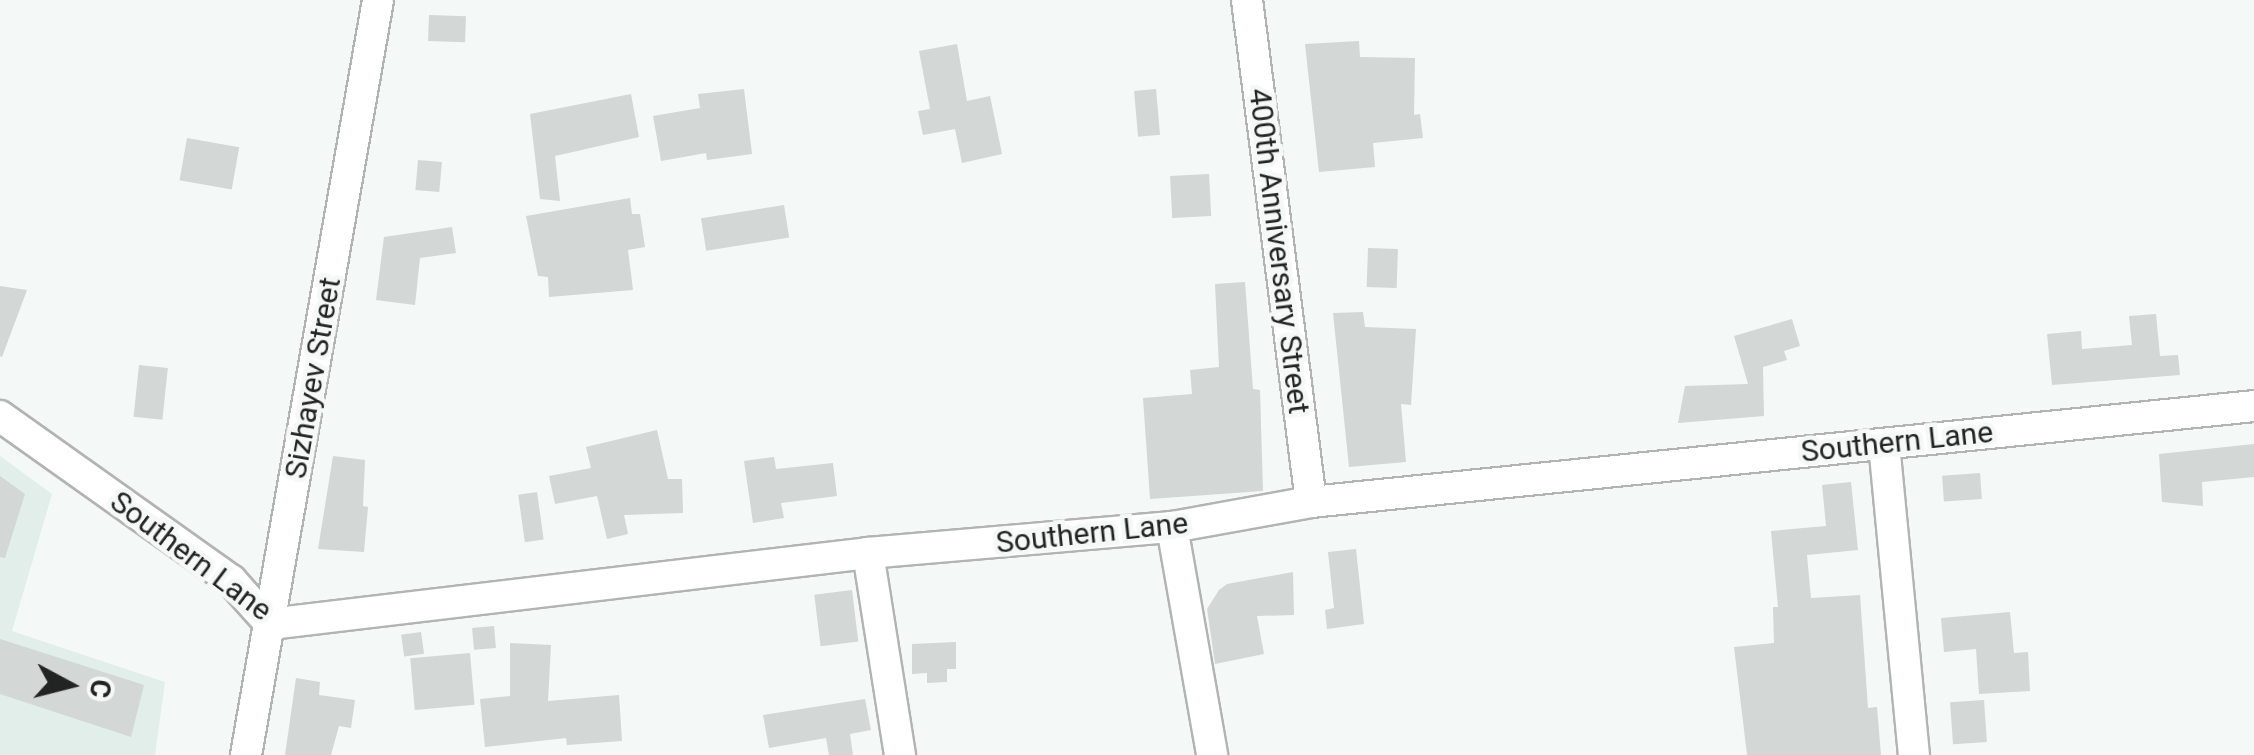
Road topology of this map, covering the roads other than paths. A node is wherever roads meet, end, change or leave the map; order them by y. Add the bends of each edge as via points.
1 (378, 0) edge
2 (1247, 0) edge
3 (2254, 406) edge
4 (0, 416) edge
5 (1884, 444) junction
6 (1311, 502) junction
7 (1172, 527) junction
8 (868, 553) junction
9 (270, 624) junction
10 (246, 755) edge
11 (900, 755) edge
12 (1212, 755) edge
13 (1914, 755) edge

1 - 9 street, Sizhayev Street
2 - 6 street, 400th Anniversary Street
3 - 5 street, Southern Lane
4 - 9 street, Southern Lane via 231,580
5 - 6 street, Southern Lane
5 - 13 street
6 - 7 street, Southern Lane
7 - 8 street, Southern Lane
7 - 12 street
8 - 9 street, Southern Lane
8 - 11 street
9 - 10 street, Sizhayev Street

